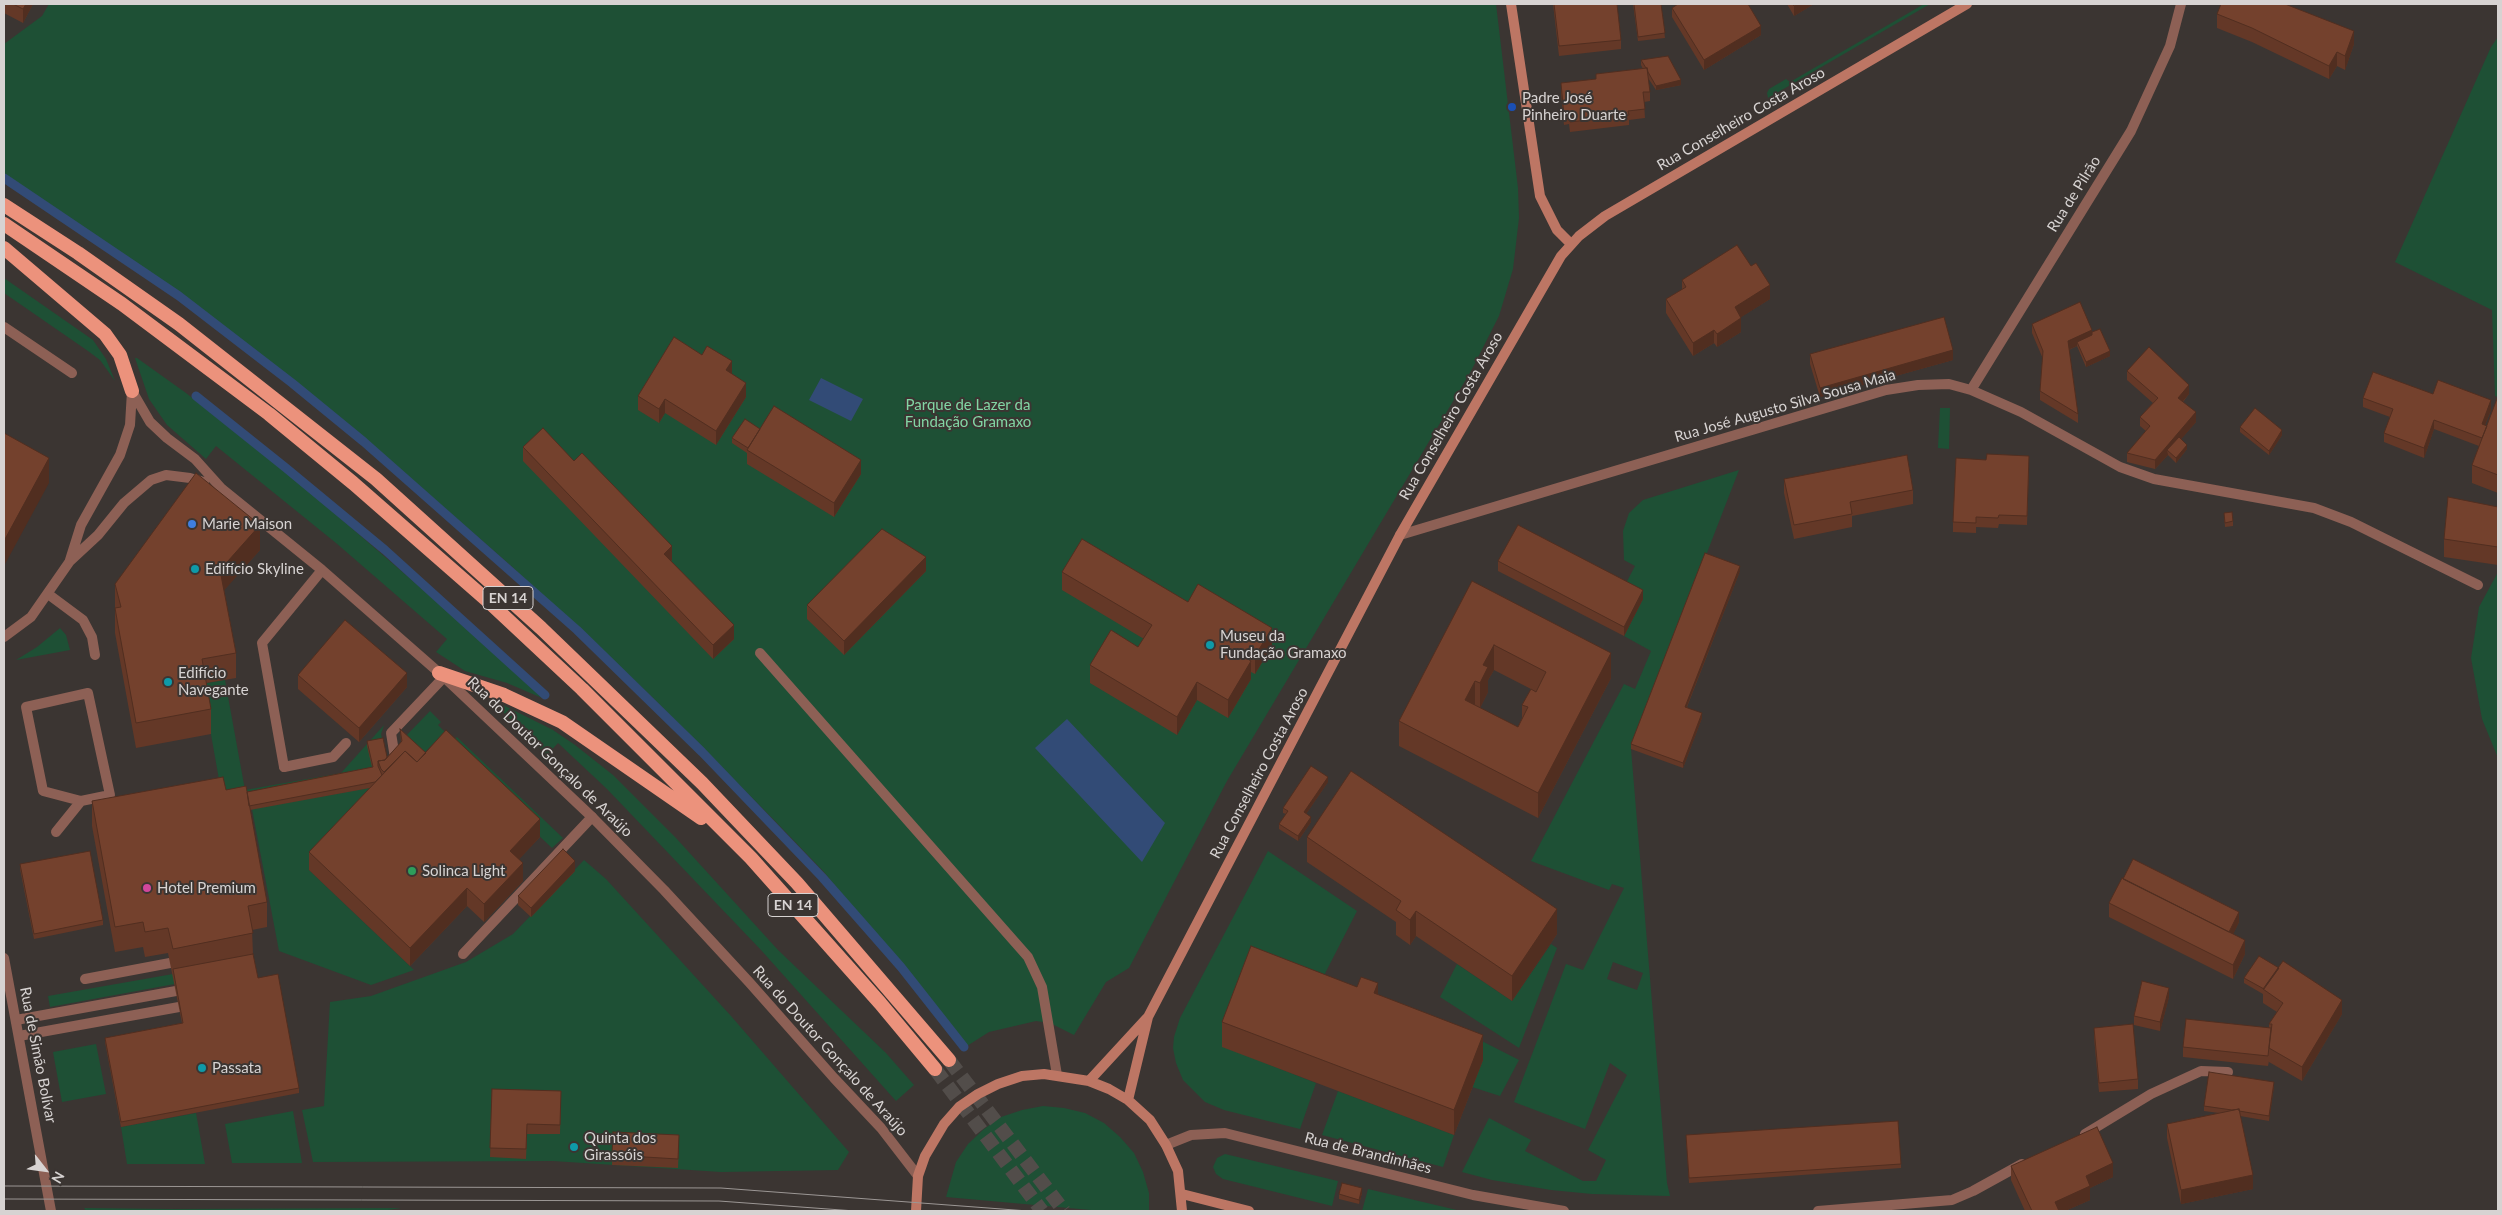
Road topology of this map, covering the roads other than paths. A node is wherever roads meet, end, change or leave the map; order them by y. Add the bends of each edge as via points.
1 (1511, 4) edge
2 (1968, 4) edge
3 (2181, 4) edge
4 (4, 205) edge
5 (4, 224) edge
6 (1571, 244) junction
7 (4, 248) edge
8 (4, 327) edge
9 (72, 372) dead end
10 (1971, 390) junction
11 (132, 391) junction
12 (222, 489) junction
13 (1400, 535) junction
14 (70, 561) junction
15 (322, 570) junction
16 (2478, 585) dead end
17 (48, 594) junction
18 (4, 637) edge
19 (760, 653) dead end
20 (95, 655) dead end
21 (442, 675) junction
22 (346, 743) dead end
23 (395, 758) edge
24 (81, 801) junction
25 (592, 817) junction
26 (56, 832) dead end
27 (730, 838) junction
28 (463, 954) dead end
29 (4, 958) edge
30 (170, 963) edge
31 (85, 979) dead end
32 (176, 991) edge
33 (179, 1007) edge
34 (1148, 1018) junction
35 (16, 1020) junction
36 (19, 1036) junction
37 (949, 1060) tunnel mouth
38 (935, 1069) tunnel mouth
39 (2228, 1072) dead end
40 (1057, 1075) junction
41 (1089, 1080) junction
42 (1128, 1100) junction
43 (2072, 1140) edge
44 (1166, 1145) junction
45 (2028, 1161) edge
46 (918, 1176) junction
47 (1182, 1194) junction
48 (51, 1211) edge
49 (916, 1211) edge
50 (1182, 1211) edge
51 (1249, 1211) edge
52 (1564, 1211) edge
53 (1818, 1211) edge

1 - 6 main road via 1540,196 1557,230
2 - 6 main road, Rua Conselheiro Costa Aroso via 1612,212
3 - 10 street, Rua de Pilrão via 2170,46 2131,131
4 - 37 highway, EN 14 via 179,324 376,479 541,628 702,783 797,883
5 - 27 highway, EN 14 via 122,304 353,483 582,689
6 - 13 main road, Rua Conselheiro Costa Aroso via 1537,295
7 - 11 highway via 105,334 120,355
8 - 9 street
10 - 13 street, Rua José Augusto Silva Sousa Maia via 1949,384 1886,390
10 - 16 street, Rua José Augusto Silva Sousa Maia via 2021,412 2120,467 2154,479 2314,508 2351,522
11 - 12 street, Rua do Doutor Gonçalo de Araújo via 150,422 195,458
11 - 14 street via 130,426 120,455 81,526
12 - 14 street via 190,478 166,475 151,480 124,503 98,535
12 - 15 street, Rua do Doutor Gonçalo de Araújo
13 - 34 main road, Rua Conselheiro Costa Aroso
14 - 17 street
15 - 21 street, Rua do Doutor Gonçalo de Araújo
15 - 22 street via 262,644 284,767 333,757
17 - 18 street via 31,617
17 - 20 street via 83,620 92,637
19 - 40 street via 1028,956 1042,987
21 - 23 street via 391,733
21 - 25 street, Rua do Doutor Gonçalo de Araújo
21 - 27 highway via 504,695 562,722
24 - 24 street via 110,795 88,694 26,707 43,791
24 - 26 street
25 - 28 street
25 - 46 street, Rua do Doutor Gonçalo de Araújo via 749,982 881,1128
27 - 38 highway, EN 14 via 837,954
29 - 35 street, Rua de Simão Bolívar
30 - 31 street
32 - 35 street
33 - 36 street
34 - 41 main road, Rua Conselheiro Costa Aroso
34 - 42 main road, Rua Conselheiro Costa Aroso
35 - 36 street, Rua de Simão Bolívar
36 - 48 street, Rua de Simão Bolívar
39 - 43 street via 2201,1071 2151,1094 2100,1127
40 - 41 main road
40 - 46 main road via 1022,1076 998,1084 959,1107 932,1143
41 - 42 main road
42 - 44 main road via 1150,1120
44 - 47 main road via 1178,1171
44 - 52 street, Rua de Brandinhães via 1191,1135 1225,1133 1473,1195
45 - 53 street via 1952,1200
46 - 49 main road
47 - 50 main road
47 - 51 main road

